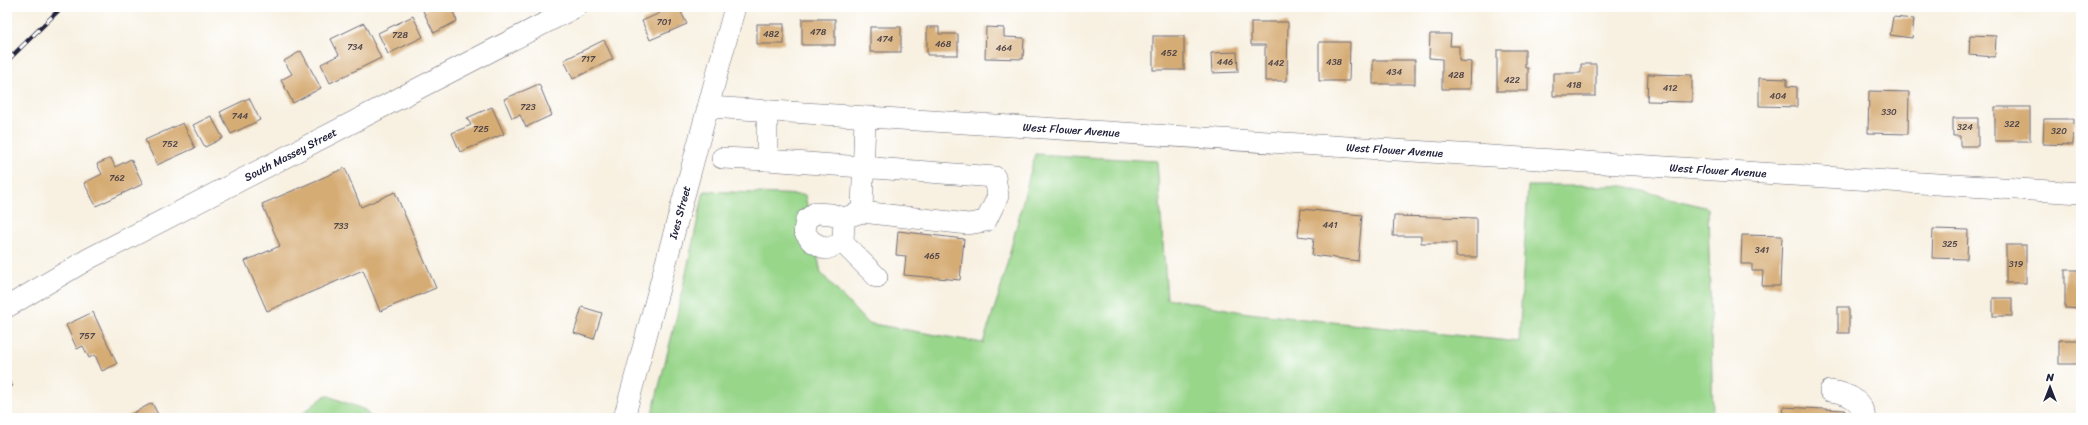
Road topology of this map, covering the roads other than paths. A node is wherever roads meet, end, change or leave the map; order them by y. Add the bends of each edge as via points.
1 (576, 7) edge
2 (735, 7) edge
3 (708, 107) junction
4 (767, 111) junction
5 (865, 116) junction
6 (722, 158) dead end
7 (767, 160) junction
8 (863, 167) junction
9 (2081, 193) edge
10 (853, 215) junction
11 (843, 243) junction
12 (877, 278) dead end
13 (7, 307) edge
14 (1830, 390) dead end
15 (624, 418) edge
16 (1865, 418) edge

1 - 13 street, South Massey Street via 90,258
2 - 3 street, Ives Street
3 - 4 street, West Flower Avenue
3 - 15 street, Ives Street
4 - 5 street, West Flower Avenue
4 - 7 street
5 - 8 street
5 - 9 street, West Flower Avenue
6 - 7 street
7 - 8 street
8 - 10 street
8 - 10 street via 995,177 998,196 986,221 968,224
10 - 11 street
10 - 11 street via 816,213 806,220 804,231 811,241 826,249
11 - 12 street
14 - 16 street via 1843,392 1858,401

